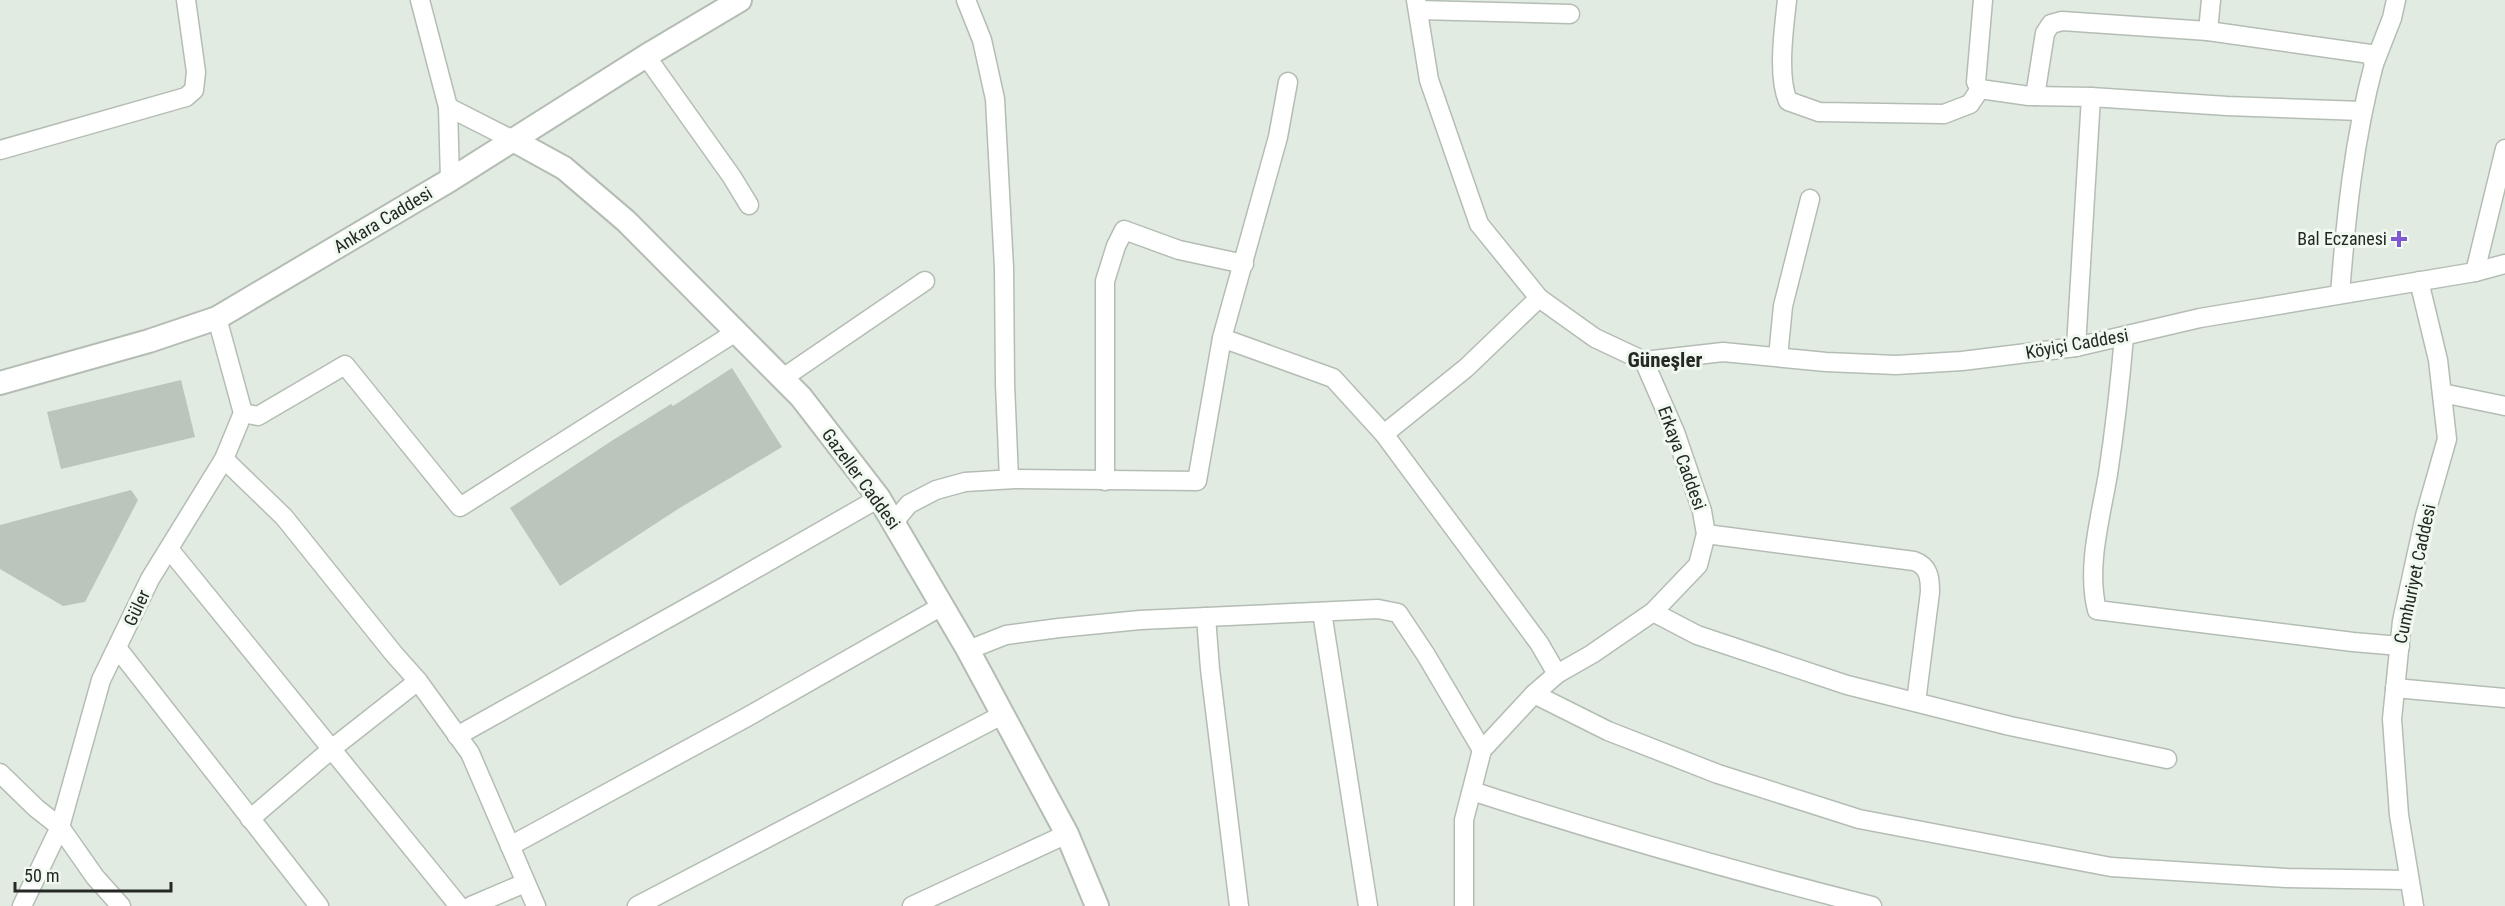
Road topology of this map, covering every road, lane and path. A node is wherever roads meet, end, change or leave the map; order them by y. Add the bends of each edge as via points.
1 (186, 0) edge
2 (420, 0) edge
3 (740, 0) edge
4 (966, 0) edge
5 (1787, 0) edge
6 (1983, 0) edge
7 (2211, 0) edge
8 (2396, 0) edge
9 (1417, 5) edge
10 (1570, 14) dead end
11 (2208, 31) junction
12 (646, 56) junction
13 (2374, 64) junction
14 (1288, 81) dead end
15 (1980, 89) junction
16 (2035, 96) junction
17 (2091, 97) junction
18 (448, 107) junction
19 (2361, 111) junction
20 (513, 140) junction
21 (2505, 149) edge
22 (0, 150) edge
23 (450, 180) junction
24 (1810, 199) dead end
25 (749, 205) dead end
26 (1244, 264) junction
27 (2505, 264) edge
28 (2475, 272) junction
29 (925, 281) dead end
30 (2419, 281) junction
31 (2340, 294) junction
32 (1539, 298) junction
33 (217, 318) junction
34 (736, 333) junction
35 (2124, 337) junction
36 (1222, 338) junction
37 (2076, 347) junction
38 (1778, 357) junction
39 (1644, 360) junction
40 (783, 378) junction
41 (0, 383) edge
42 (2442, 393) junction
43 (2505, 406) edge
44 (243, 413) junction
45 (1384, 434) junction
46 (224, 459) junction
47 (1010, 479) junction
48 (1105, 481) junction
49 (879, 498) junction
50 (894, 522) junction
51 (1706, 534) junction
52 (169, 549) junction
53 (942, 606) junction
54 (1322, 612) junction
55 (1653, 612) junction
56 (1206, 617) junction
57 (2400, 646) junction
58 (118, 650) junction
59 (968, 650) junction
60 (1557, 674) junction
61 (418, 681) junction
62 (2395, 688) junction
63 (1534, 694) junction
64 (2505, 698) edge
65 (1916, 702) junction
66 (1002, 715) junction
67 (457, 736) junction
68 (1482, 750) junction
69 (330, 751) junction
70 (2167, 759) dead end
71 (0, 772) edge
72 (1472, 791) junction
73 (250, 819) junction
74 (60, 827) junction
75 (1066, 834) junction
76 (510, 846) junction
77 (2408, 880) junction
78 (525, 883) junction
79 (22, 906) edge
80 (122, 906) edge
81 (318, 906) edge
82 (460, 906) edge
83 (536, 906) edge
84 (637, 906) edge
85 (912, 906) edge
86 (1097, 906) edge
87 (1239, 906) edge
88 (1368, 906) edge
89 (1464, 906) edge
90 (1872, 906) edge
91 (2414, 906) edge

1 - 22 street via 196,72 194,90 186,98
2 - 18 street
3 - 12 street, Ankara Caddesi
4 - 47 street via 982,40 995,99
5 - 15 street via 1784,91 1788,101 1819,112 1944,114 1970,104
6 - 15 street via 1976,82
7 - 11 street
8 - 13 street
9 - 10 street
9 - 32 street via 1429,81 1479,224
11 - 13 street via 2370,54
11 - 16 street via 2088,21 2050,24 2045,33
12 - 20 street, Ankara Caddesi
12 - 25 street
13 - 19 street
14 - 26 street via 1278,136
15 - 16 street
16 - 17 street
17 - 19 street
17 - 37 street
18 - 20 street
18 - 23 street
19 - 31 street
20 - 23 street, Ankara Caddesi
20 - 34 street, Gazeller Caddesi via 564,168 626,220
21 - 28 street
23 - 33 street, Ankara Caddesi
24 - 38 street via 1784,306
26 - 36 street
26 - 48 street via 1179,250 1124,230 1105,281
27 - 28 street, Köyiçi Caddesi
28 - 30 street, Köyiçi Caddesi
29 - 40 street
30 - 31 street, Köyiçi Caddesi
30 - 42 street, Cumhuriyet Caddesi
31 - 35 street, Köyiçi Caddesi via 2200,318
32 - 39 street via 1595,338
32 - 45 street via 1466,368
33 - 41 street, Ankara Caddesi
33 - 44 street
34 - 40 street, Gazeller Caddesi
34 - 44 street via 460,507 345,365 258,416
35 - 37 street, Köyiçi Caddesi
35 - 57 street via 2118,407 2096,552 2093,595 2097,610
36 - 45 street via 1333,378
36 - 48 street via 1197,480
37 - 38 street, Köyiçi Caddesi via 1896,365
38 - 39 street, Köyiçi Caddesi via 1723,352
39 - 51 street, Erkaya Caddesi via 1675,432
40 - 49 street, Gazeller Caddesi
42 - 43 street
42 - 57 street, Cumhuriyet Caddesi via 2447,439 2425,516
44 - 46 street, Güler
45 - 60 street via 1539,643
46 - 52 street, Güler
46 - 61 street via 284,517
47 - 48 street
47 - 50 street via 964,482 936,490 909,504
49 - 50 street, Gazeller Caddesi
49 - 67 street
50 - 53 street, Gazeller Caddesi
51 - 55 street, Erkaya Caddesi via 1698,565
51 - 65 street via 1918,562 1928,571 1930,592
52 - 58 street, Güler via 150,579
52 - 69 street
53 - 59 street, Gazeller Caddesi
53 - 76 street
54 - 56 street
54 - 68 street via 1378,609 1398,613
54 - 88 street
55 - 60 street, Erkaya Caddesi
55 - 65 street via 1697,635 1847,685
56 - 59 street via 1006,635
56 - 87 street
57 - 62 street, Cumhuriyet Caddesi
58 - 73 street
58 - 74 street, Güler via 101,680
59 - 66 street, Gazeller Caddesi
60 - 63 street, Erkaya Caddesi
61 - 67 street
61 - 69 street
62 - 64 street
62 - 77 street, Cumhuriyet Caddesi via 2392,719
63 - 68 street, Erkaya Caddesi
63 - 77 street via 1608,731 1718,774 1859,819 2111,867 2286,878
65 - 70 street
66 - 75 street, Gazeller Caddesi
66 - 84 street
67 - 76 street via 470,753
68 - 72 street, Erkaya Caddesi
69 - 73 street
69 - 82 street
71 - 74 street
72 - 89 street, Erkaya Caddesi via 1464,820
72 - 90 street via 1725,867
73 - 81 street
74 - 79 street, Güler
74 - 80 street via 95,877
75 - 85 street
75 - 86 street, Gazeller Caddesi
76 - 78 street
77 - 91 street, Cumhuriyet Caddesi
78 - 82 street
78 - 83 street

